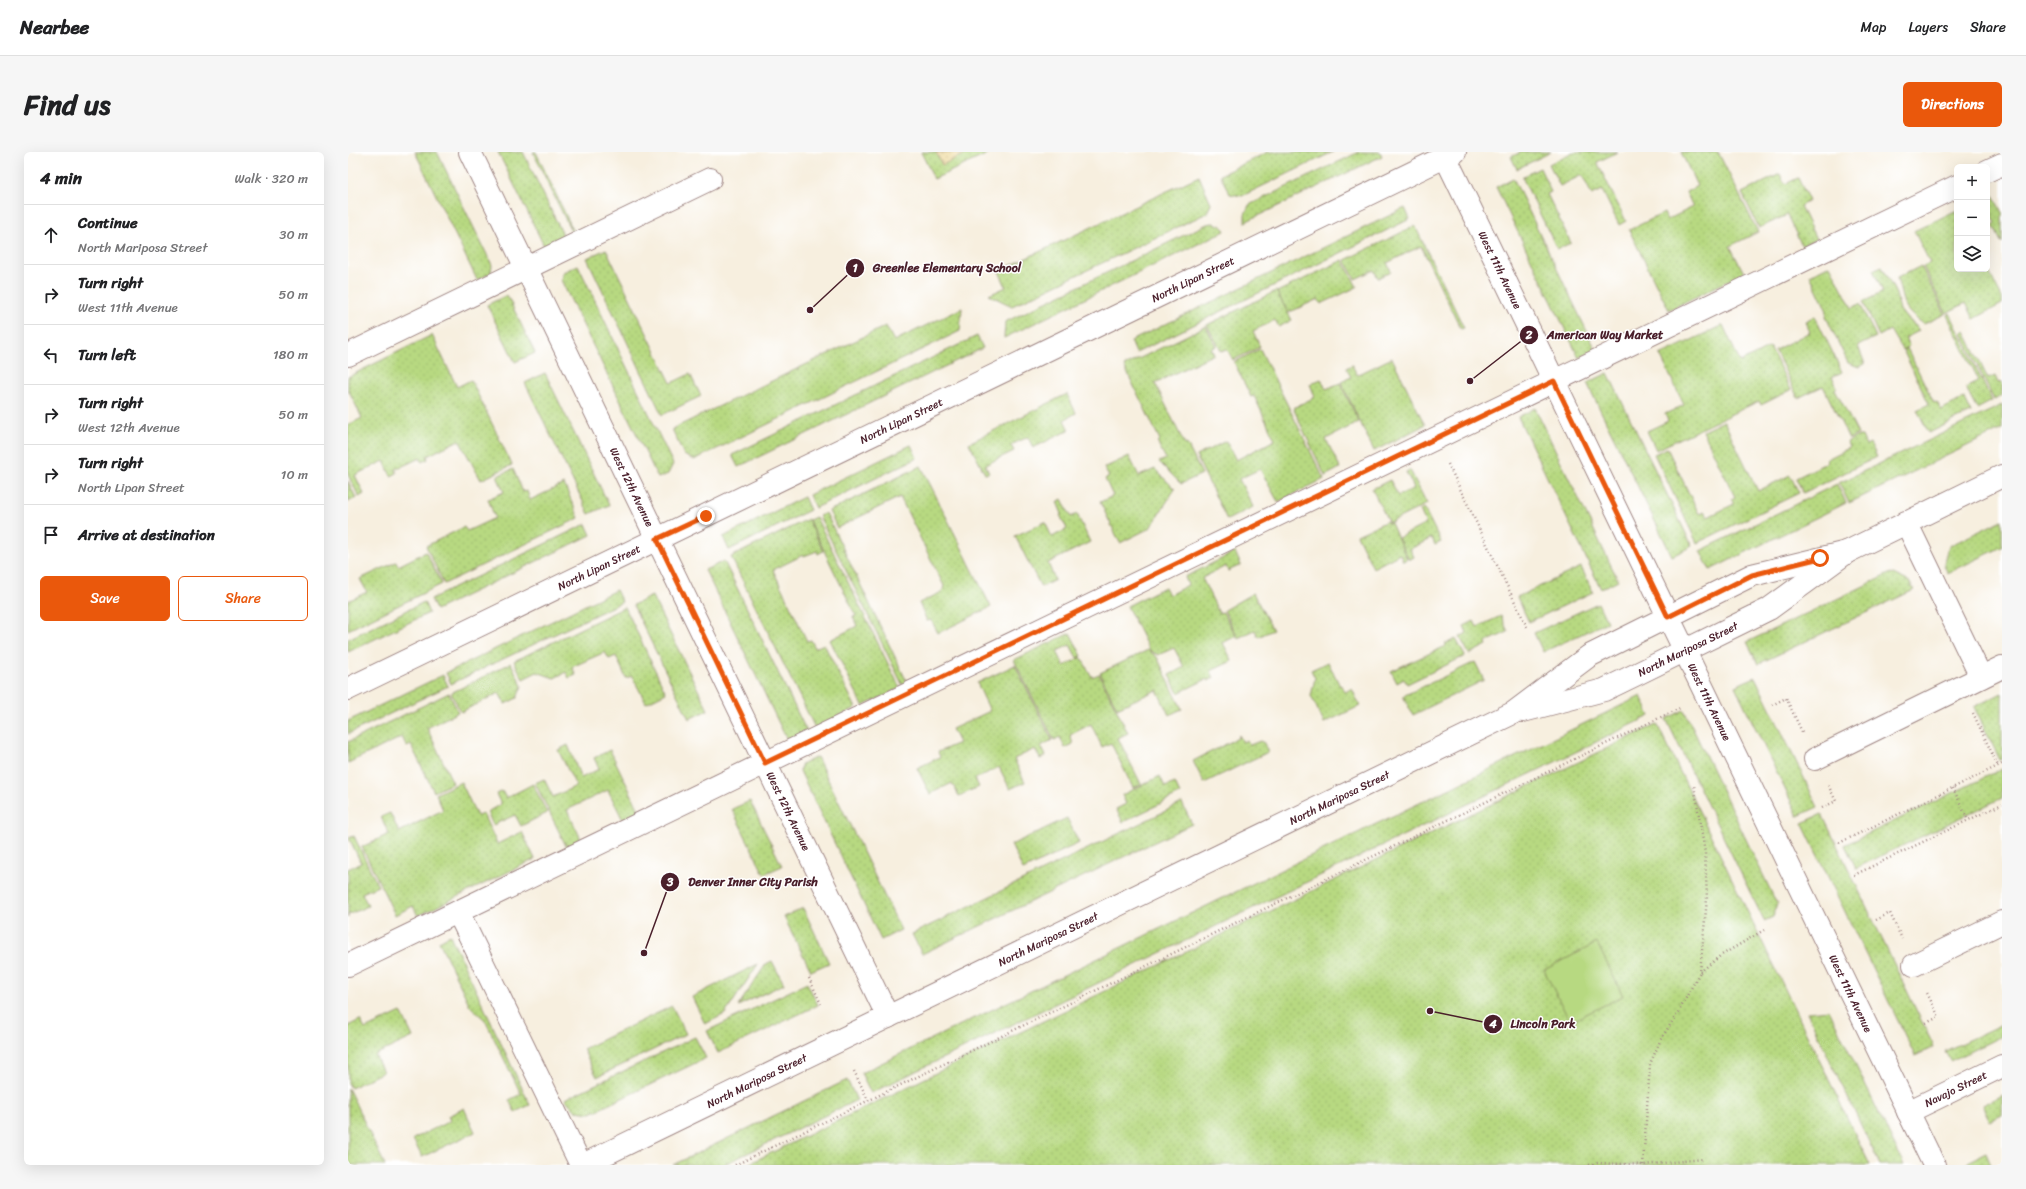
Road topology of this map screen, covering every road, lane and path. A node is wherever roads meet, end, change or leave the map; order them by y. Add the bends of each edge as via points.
1 (470, 152) edge
2 (1448, 154) edge
3 (2002, 164) edge
4 (1990, 170) edge
5 (710, 179) dead end
6 (1954, 187) edge
7 (526, 268) junction
8 (348, 355) edge
9 (1554, 381) junction
10 (1435, 438) junction
11 (2002, 476) edge
12 (1906, 522) junction
13 (657, 539) junction
14 (1847, 552) junction
15 (1668, 617) junction
16 (1528, 629) dead end
17 (1685, 651) junction
18 (2002, 667) edge
19 (1981, 678) junction
20 (1960, 688) junction
21 (348, 689) edge
22 (1786, 698) dead end
23 (1772, 705) dead end
24 (1684, 706) dead end
25 (1513, 713) junction
26 (1815, 759) dead end
27 (765, 763) junction
28 (2002, 764) edge
29 (1998, 766) junction
30 (1694, 785) dead end
31 (1953, 788) junction
32 (1836, 802) dead end
33 (2002, 804) edge
34 (1822, 808) dead end
35 (1968, 820) junction
36 (1839, 843) dead end
37 (1854, 875) dead end
38 (458, 912) junction
39 (1890, 913) dead end
40 (1876, 920) dead end
41 (2002, 922) edge
42 (1764, 930) dead end
43 (348, 965) edge
44 (1914, 965) dead end
45 (1700, 972) junction
46 (809, 978) dead end
47 (822, 1004) dead end
48 (888, 1017) junction
49 (1939, 1017) dead end
50 (1926, 1023) dead end
51 (2002, 1066) edge
52 (854, 1071) dead end
53 (868, 1100) junction
54 (1908, 1112) junction
55 (1703, 1159) dead end
56 (582, 1165) edge
57 (735, 1165) edge
58 (1589, 1165) edge
59 (1643, 1165) edge
60 (1934, 1165) edge

1 - 7 street, West 12th Avenue
2 - 9 street, West 11th Avenue
2 - 13 street, North Lipan Street
3 - 4 street
5 - 7 street
6 - 9 street
7 - 8 street
7 - 13 street, West 12th Avenue
9 - 10 street
9 - 15 street, West 11th Avenue
10 - 16 path
10 - 27 street
11 - 12 street, North Mariposa Street
12 - 14 street, North Mariposa Street
12 - 19 street
13 - 21 street, North Lipan Street
13 - 27 street, West 12th Avenue
14 - 15 street, North Mariposa Street via 1752,575
14 - 17 street, North Mariposa Street via 1769,609
15 - 17 street, West 11th Avenue
15 - 25 street, North Mariposa Street via 1589,656
17 - 25 street, North Mariposa Street via 1604,690
17 - 54 street, West 11th Avenue
18 - 19 street
19 - 20 street
20 - 26 street
20 - 29 path
22 - 23 path
24 - 53 path
25 - 48 street, North Mariposa Street
27 - 38 street
27 - 48 street, West 12th Avenue
28 - 29 path
29 - 31 path
30 - 45 path via 1705,853 1707,899
31 - 35 path
31 - 36 path
32 - 34 path
33 - 35 path
35 - 37 path
38 - 43 street
38 - 56 street
39 - 40 path
41 - 44 street
42 - 45 path via 1720,956
45 - 59 path via 1661,1039 1650,1064
46 - 47 path
48 - 56 street, North Mariposa Street
49 - 50 path
51 - 54 street, Navajo Street
52 - 53 path
53 - 57 path
54 - 60 street, West 11th Avenue
55 - 59 path
58 - 59 path

